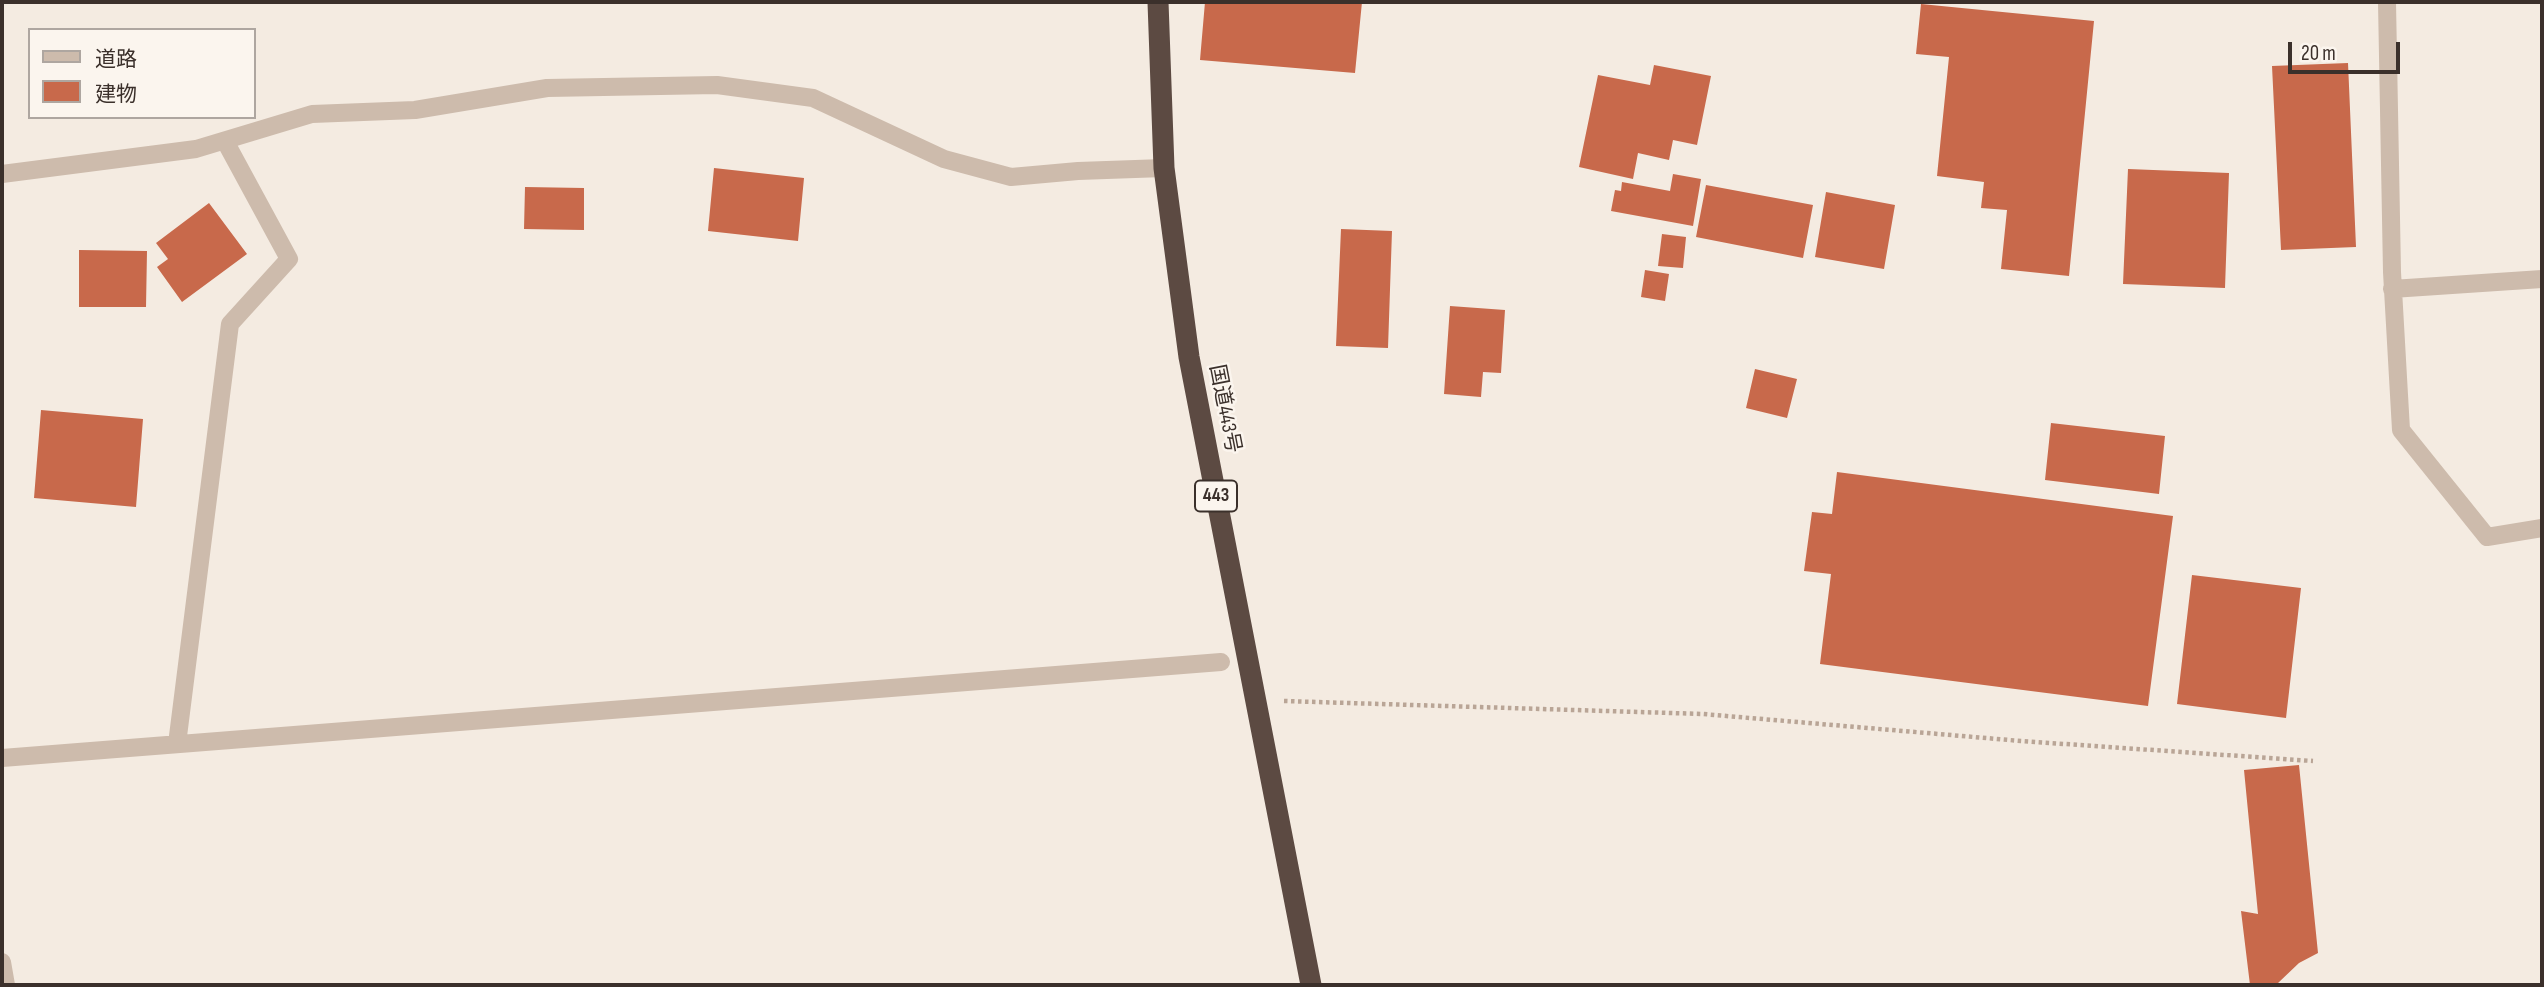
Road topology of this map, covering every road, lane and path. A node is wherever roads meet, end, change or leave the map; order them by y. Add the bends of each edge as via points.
1 (1158, 2) edge
2 (2387, 2) edge
3 (225, 141) junction
4 (1164, 168) junction
5 (2, 174) edge
6 (2542, 279) edge
7 (2392, 289) junction
8 (2542, 528) edge
9 (1221, 662) dead end
10 (1256, 700) junction
11 (177, 744) junction
12 (2, 758) edge
13 (2313, 761) dead end
14 (2, 962) edge
15 (6, 985) edge
16 (1311, 985) edge

1 - 4 highway, 国道443号 / 443
2 - 7 street
3 - 4 street via 312,114 415,110 547,88 717,85 813,98 944,159 1011,177
3 - 5 street via 196,149
3 - 11 street via 289,259 230,324
4 - 10 highway, 国道443号 / 443 via 1189,356
6 - 7 street
7 - 8 street via 2401,430 2487,537
9 - 11 street
10 - 13 path via 1703,714
10 - 16 highway, 国道443号 / 443
11 - 12 street
14 - 15 street

